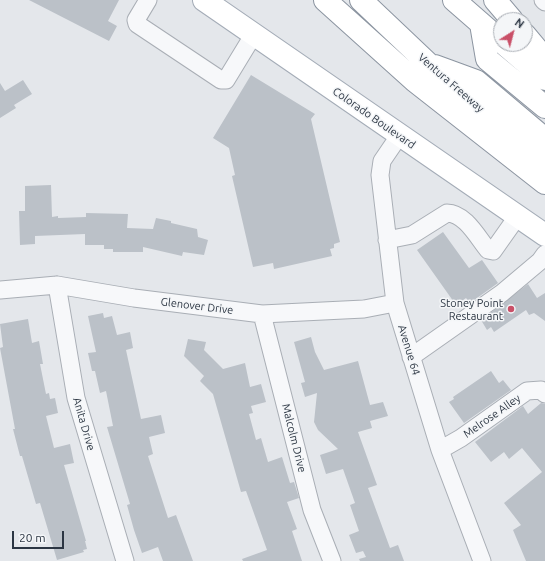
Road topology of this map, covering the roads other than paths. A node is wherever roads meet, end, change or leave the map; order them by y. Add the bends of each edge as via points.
1 (148, 0) edge
2 (204, 0) edge
3 (325, 0) edge
4 (361, 0) edge
5 (454, 0) edge
6 (495, 0) edge
7 (543, 0) edge
8 (545, 2) edge
9 (505, 12) edge
10 (480, 24) junction
11 (254, 34) junction
12 (493, 35) edge
13 (533, 45) edge
14 (513, 52) edge
15 (545, 59) edge
16 (426, 63) junction
17 (545, 79) edge
18 (545, 107) edge
19 (398, 136) junction
20 (545, 139) edge
21 (545, 162) edge
22 (545, 183) edge
23 (517, 217) junction
24 (545, 235) edge
25 (387, 240) junction
26 (545, 254) edge
27 (57, 285) junction
28 (0, 290) edge
29 (395, 303) junction
30 (262, 314) junction
31 (411, 357) junction
32 (545, 394) edge
33 (440, 450) junction
34 (124, 561) edge
35 (332, 561) edge
36 (482, 561) edge

1 - 11 street via 136,20 137,24 221,80 226,80
2 - 11 main road, Colorado Boulevard
3 - 22 main road via 415,81
4 - 16 main road, Ventura Freeway
5 - 10 main road
6 - 9 main road
7 - 8 street
10 - 12 main road
10 - 18 main road via 487,58
11 - 19 main road, Colorado Boulevard
13 - 15 main road
14 - 17 main road
16 - 20 main road via 476,81
16 - 21 main road, Ventura Freeway
19 - 23 main road, Colorado Boulevard
19 - 25 street, Avenue 64 via 382,161 380,175
23 - 24 main road, Colorado Boulevard
23 - 25 street via 493,251 488,250 464,220 452,213 447,213 412,235
25 - 29 street, Avenue 64
26 - 31 street via 502,293
27 - 28 street, Glenover Drive
27 - 30 street, Glenover Drive via 134,298
27 - 34 street, Anita Drive via 76,398
29 - 30 street, Glenover Drive via 364,308
29 - 31 street, Avenue 64
30 - 35 street, Malcolm Drive via 312,510
31 - 33 street, Avenue 64
32 - 33 street, Melrose Alley via 541,390 527,391
33 - 36 street, Avenue 64

